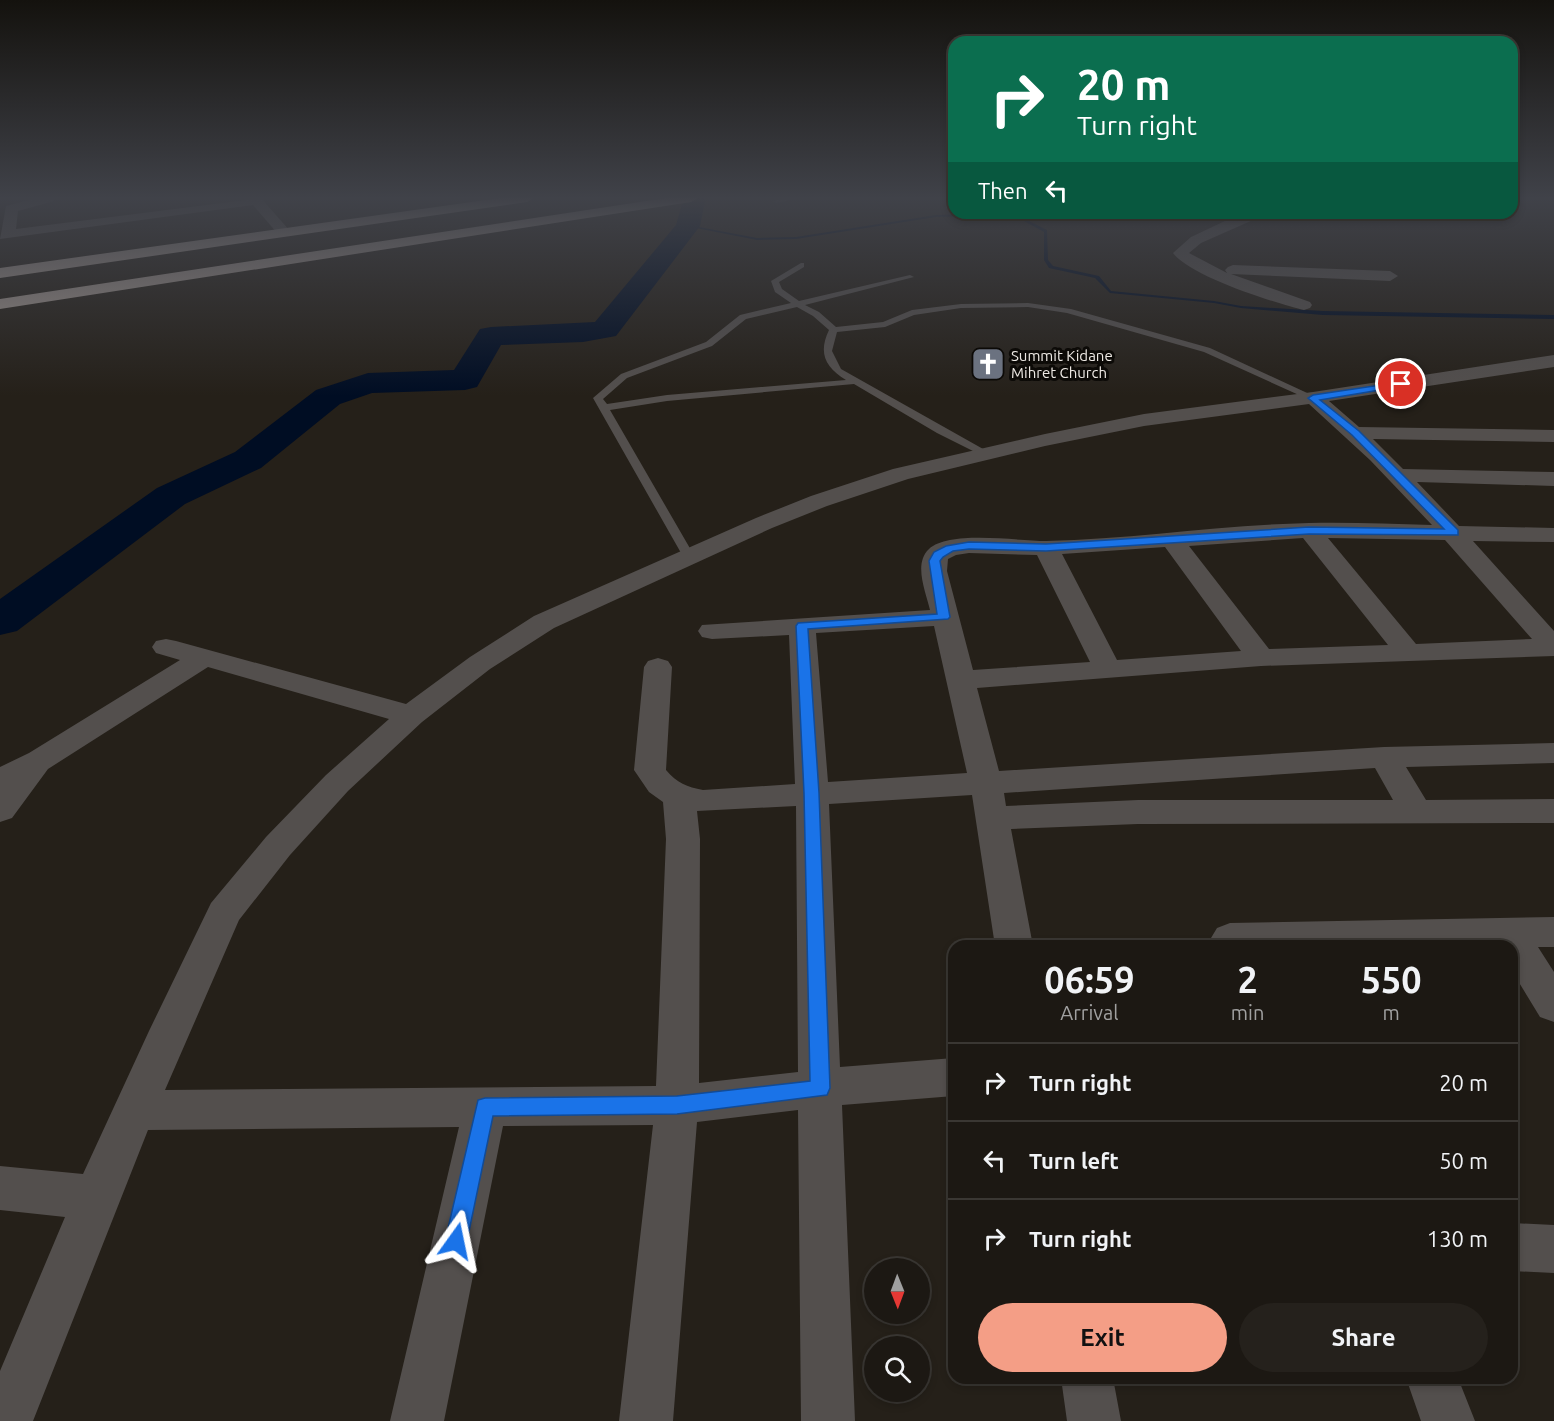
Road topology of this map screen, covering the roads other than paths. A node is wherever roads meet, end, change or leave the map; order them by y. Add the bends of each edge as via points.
1 (59, 264) edge
2 (260, 264) edge
3 (1197, 264) edge
4 (801, 265) dead end
5 (1206, 269) junction
6 (0, 273) edge
7 (1390, 276) dead end
8 (910, 277) dead end
9 (796, 303) junction
10 (0, 304) edge
11 (1304, 305) dead end
12 (834, 330) junction
13 (1554, 361) edge
14 (858, 381) junction
15 (1313, 398) junction
16 (604, 408) junction
17 (1356, 433) junction
18 (1554, 436) edge
19 (987, 454) junction
20 (1397, 475) junction
21 (1554, 479) edge
22 (1309, 530) junction
23 (1454, 532) junction
24 (1554, 535) edge
25 (1171, 539) junction
26 (1046, 548) junction
27 (689, 557) junction
28 (944, 617) junction
29 (802, 626) junction
30 (712, 631) dead end
31 (165, 647) dead end
32 (1554, 647) edge
33 (1408, 652) junction
34 (203, 658) junction
35 (1261, 658) junction
36 (658, 667) dead end
37 (1108, 669) junction
38 (961, 680) junction
39 (411, 715) junction
40 (1554, 753) edge
41 (1384, 757) junction
42 (40, 760) junction
43 (0, 781) edge
44 (986, 783) junction
45 (812, 793) junction
46 (679, 797) junction
47 (0, 810) edge
48 (1416, 811) junction
49 (1554, 811) edge
50 (992, 818) junction
51 (1554, 932) edge
52 (1509, 934) junction
53 (1013, 940) edge
54 (1231, 940) edge
55 (1513, 940) edge
56 (1518, 948) edge
57 (1554, 1005) edge
58 (948, 1077) edge
59 (820, 1088) junction
60 (677, 1105) junction
61 (485, 1107) junction
62 (134, 1110) junction
63 (0, 1188) edge
64 (96, 1198) junction
65 (1518, 1247) edge
66 (1554, 1249) edge
67 (1088, 1384) edge
68 (1434, 1384) edge
69 (6, 1421) edge
70 (417, 1421) edge
71 (646, 1421) edge
72 (828, 1421) edge
73 (1094, 1421) edge
74 (1448, 1421) edge

1 - 6 highway
2 - 10 highway
3 - 5 street
4 - 9 lane via 775,281 778,290
5 - 7 street
5 - 11 street
8 - 9 lane
9 - 12 lane
9 - 16 lane via 743,317 709,344 624,376 598,398
12 - 14 lane via 826,348 828,356 838,370
12 - 15 lane via 885,324 912,313 962,306 1028,305 1068,311 1207,350
13 - 15 street
14 - 16 lane via 825,387 647,399
14 - 19 lane
15 - 17 street
15 - 19 street via 1144,420
16 - 27 lane
17 - 18 street
17 - 20 street
19 - 27 street via 901,474 819,501
20 - 21 street
20 - 23 street
22 - 23 street
22 - 25 street
22 - 33 street
23 - 24 street
23 - 32 street
25 - 26 street
25 - 35 street
26 - 28 street via 969,546 938,554 934,571
26 - 37 street
27 - 39 street via 544,622 480,663
28 - 29 street
28 - 38 street
29 - 30 street
29 - 45 street
31 - 34 street
32 - 33 street
33 - 35 street
34 - 39 street
34 - 42 street
35 - 37 street
36 - 46 street via 650,770 658,785
37 - 38 street
38 - 44 street
39 - 62 street via 337,783 278,846 224,913
40 - 41 street
41 - 44 street
41 - 48 street
42 - 43 street
42 - 47 street
44 - 45 street
44 - 50 street
45 - 46 street via 703,801
45 - 59 street
46 - 60 street via 683,839
48 - 49 street
48 - 50 street via 1138,812
50 - 53 street
51 - 52 street
52 - 54 street
52 - 55 street
56 - 57 street
58 - 59 street
59 - 60 street
59 - 72 street
60 - 61 street
60 - 71 street
61 - 62 street
61 - 70 street
62 - 64 street
63 - 64 street
64 - 69 street
65 - 66 street
67 - 73 street
68 - 74 street

